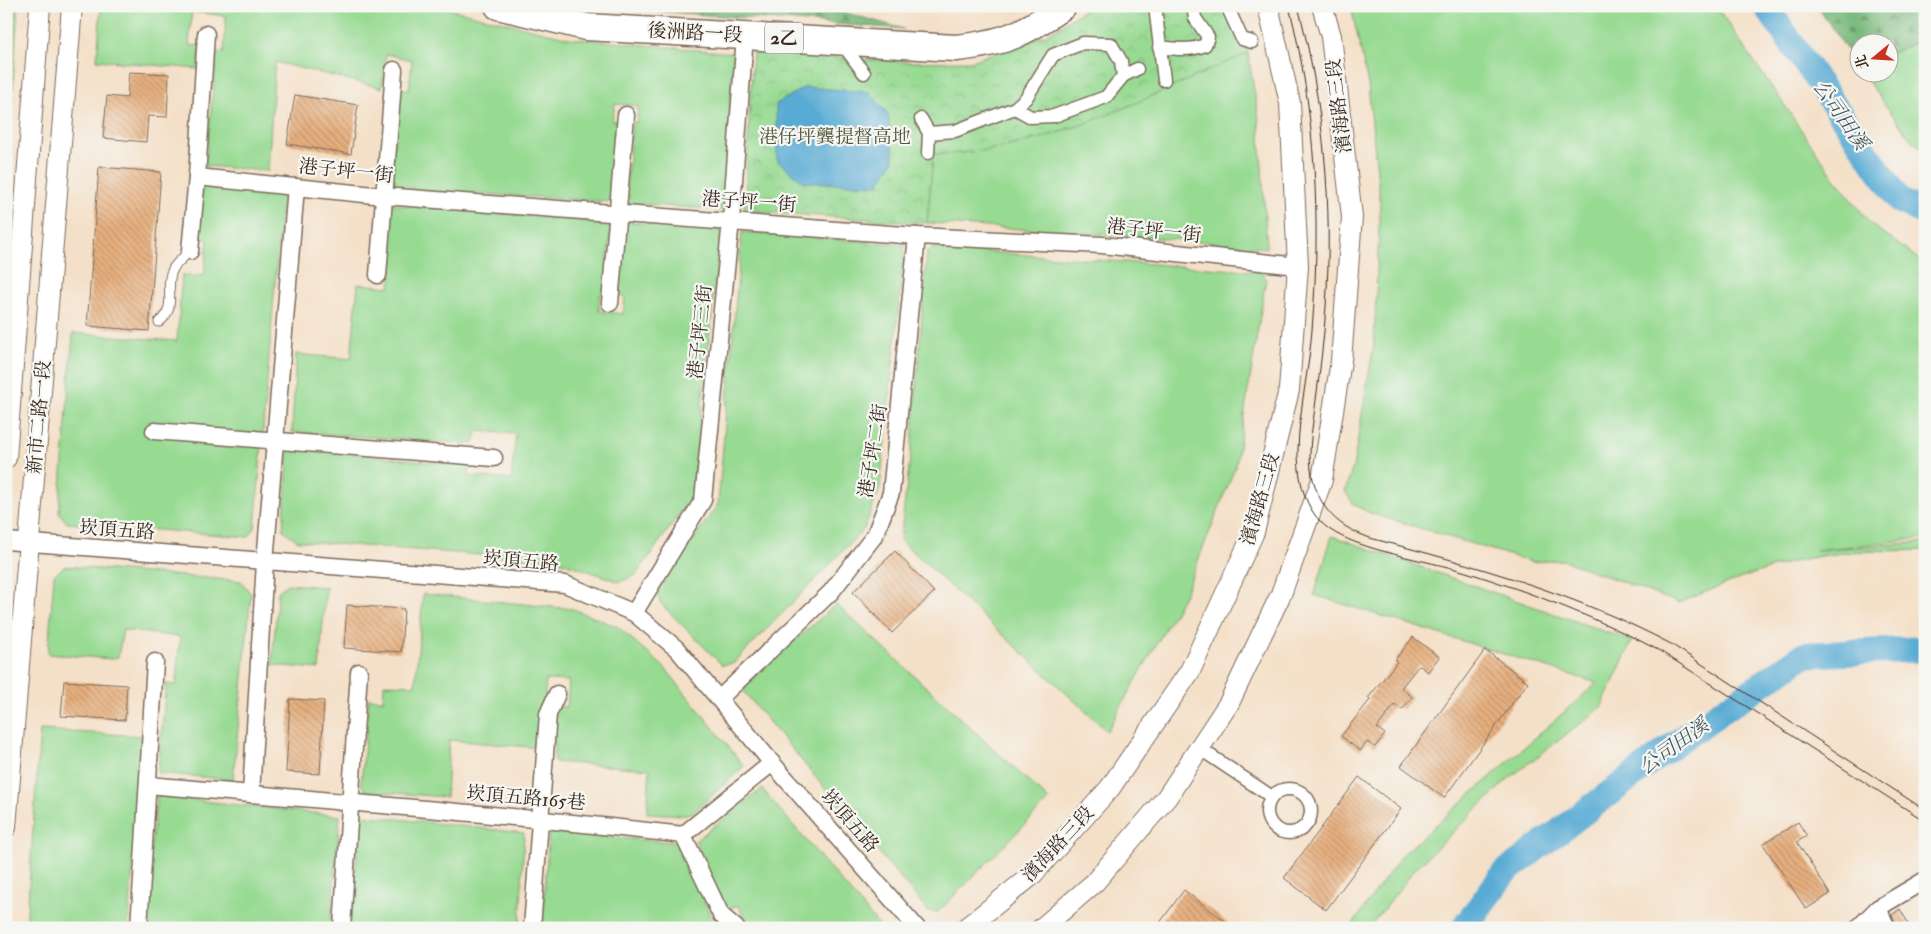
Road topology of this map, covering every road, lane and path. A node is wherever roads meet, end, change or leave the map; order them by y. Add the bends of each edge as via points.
1 (40, 6) edge
2 (72, 6) edge
3 (498, 6) edge
4 (1063, 6) edge
5 (1155, 6) edge
6 (1193, 6) edge
7 (1227, 6) edge
8 (1268, 6) edge
9 (1322, 6) edge
10 (206, 34) dead end
11 (745, 36) junction
12 (1252, 42) dead end
13 (1159, 47) junction
14 (849, 52) dead end
15 (1137, 69) dead end
16 (394, 70) dead end
17 (864, 73) dead end
18 (1123, 76) junction
19 (1164, 80) dead end
20 (1014, 108) junction
21 (626, 115) dead end
22 (921, 118) dead end
23 (929, 134) junction
24 (928, 153) dead end
25 (197, 176) junction
26 (296, 187) junction
27 (384, 196) junction
28 (618, 213) junction
29 (731, 220) junction
30 (917, 236) junction
31 (190, 251) joint
32 (1298, 266) junction
33 (378, 275) dead end
34 (610, 303) dead end
35 (159, 322) dead end
36 (154, 431) dead end
37 (277, 440) junction
38 (6, 458) edge
39 (494, 458) dead end
40 (6, 540) edge
41 (29, 543) junction
42 (265, 562) junction
43 (634, 613) junction
44 (156, 662) dead end
45 (359, 672) dead end
46 (558, 694) dead end
47 (720, 698) junction
48 (1199, 748) junction
49 (772, 763) junction
50 (149, 784) junction
51 (250, 794) junction
52 (1272, 797) dead end
53 (351, 804) junction
54 (540, 818) junction
55 (6, 827) edge
56 (683, 834) junction
57 (1925, 880) edge
58 (1878, 908) junction
59 (139, 928) edge
60 (342, 928) edge
61 (532, 928) edge
62 (736, 928) edge
63 (917, 928) edge
64 (966, 928) edge
65 (1042, 928) edge
66 (1858, 928) edge
67 (1887, 928) edge

1 - 38 street, 新市二路一段
2 - 41 street, 新市二路一段
3 - 11 main road, 後洲路一段 / 2乙 via 586,27
4 - 11 main road, 後洲路一段 / 2乙 via 1017,36 985,46 956,48
5 - 13 street
6 - 13 street via 1195,18 1208,36 1205,44 1197,48
7 - 12 street via 1242,39
8 - 32 street, 濱海路三段 via 1290,104
9 - 48 street, 濱海路三段 via 1330,36 1352,217 1341,361 1322,480 1282,594 1229,703
10 - 25 street
11 - 29 street, 港子坪三街
13 - 19 street
14 - 17 street
15 - 18 street
16 - 27 street
18 - 20 street via 1106,97 1054,116 1031,117
18 - 20 street via 1121,61 1111,44 1083,43 1053,55 1026,98
20 - 23 street via 954,131
21 - 28 street
22 - 23 street
23 - 24 street
25 - 26 street, 港子坪一街
25 - 31 street
26 - 27 street, 港子坪一街
26 - 37 street
27 - 28 street, 港子坪一街
27 - 33 street
28 - 29 street, 港子坪一街
28 - 34 street
29 - 30 street, 港子坪一街
29 - 43 street, 港子坪三街 via 703,500
30 - 32 street, 港子坪一街 via 1102,245
30 - 47 street, 港子坪二街 via 891,492 875,535 831,592
31 - 35 lane via 172,270 169,309
32 - 64 street, 濱海路三段 via 1289,390 1254,532 1190,672 1110,788 1031,876
36 - 37 street
37 - 39 street
37 - 42 street
40 - 41 street, 崁頂五路
41 - 42 street, 崁頂五路
41 - 55 street, 新市二路一段
42 - 43 street, 崁頂五路 via 565,584
42 - 51 street
43 - 47 street, 崁頂五路 via 677,649
44 - 50 street
45 - 53 street
46 - 54 street via 548,714
47 - 49 street, 崁頂五路
48 - 52 street
48 - 65 street, 濱海路三段 via 1167,797 1094,883
49 - 56 street
49 - 63 street, 崁頂五路
50 - 51 street, 崁頂五路165巷
50 - 59 street
51 - 53 street, 崁頂五路165巷
53 - 54 street, 崁頂五路165巷
53 - 60 street
54 - 56 street, 崁頂五路165巷
54 - 61 street
56 - 62 street via 721,915
57 - 58 street
58 - 66 street
58 - 67 street

